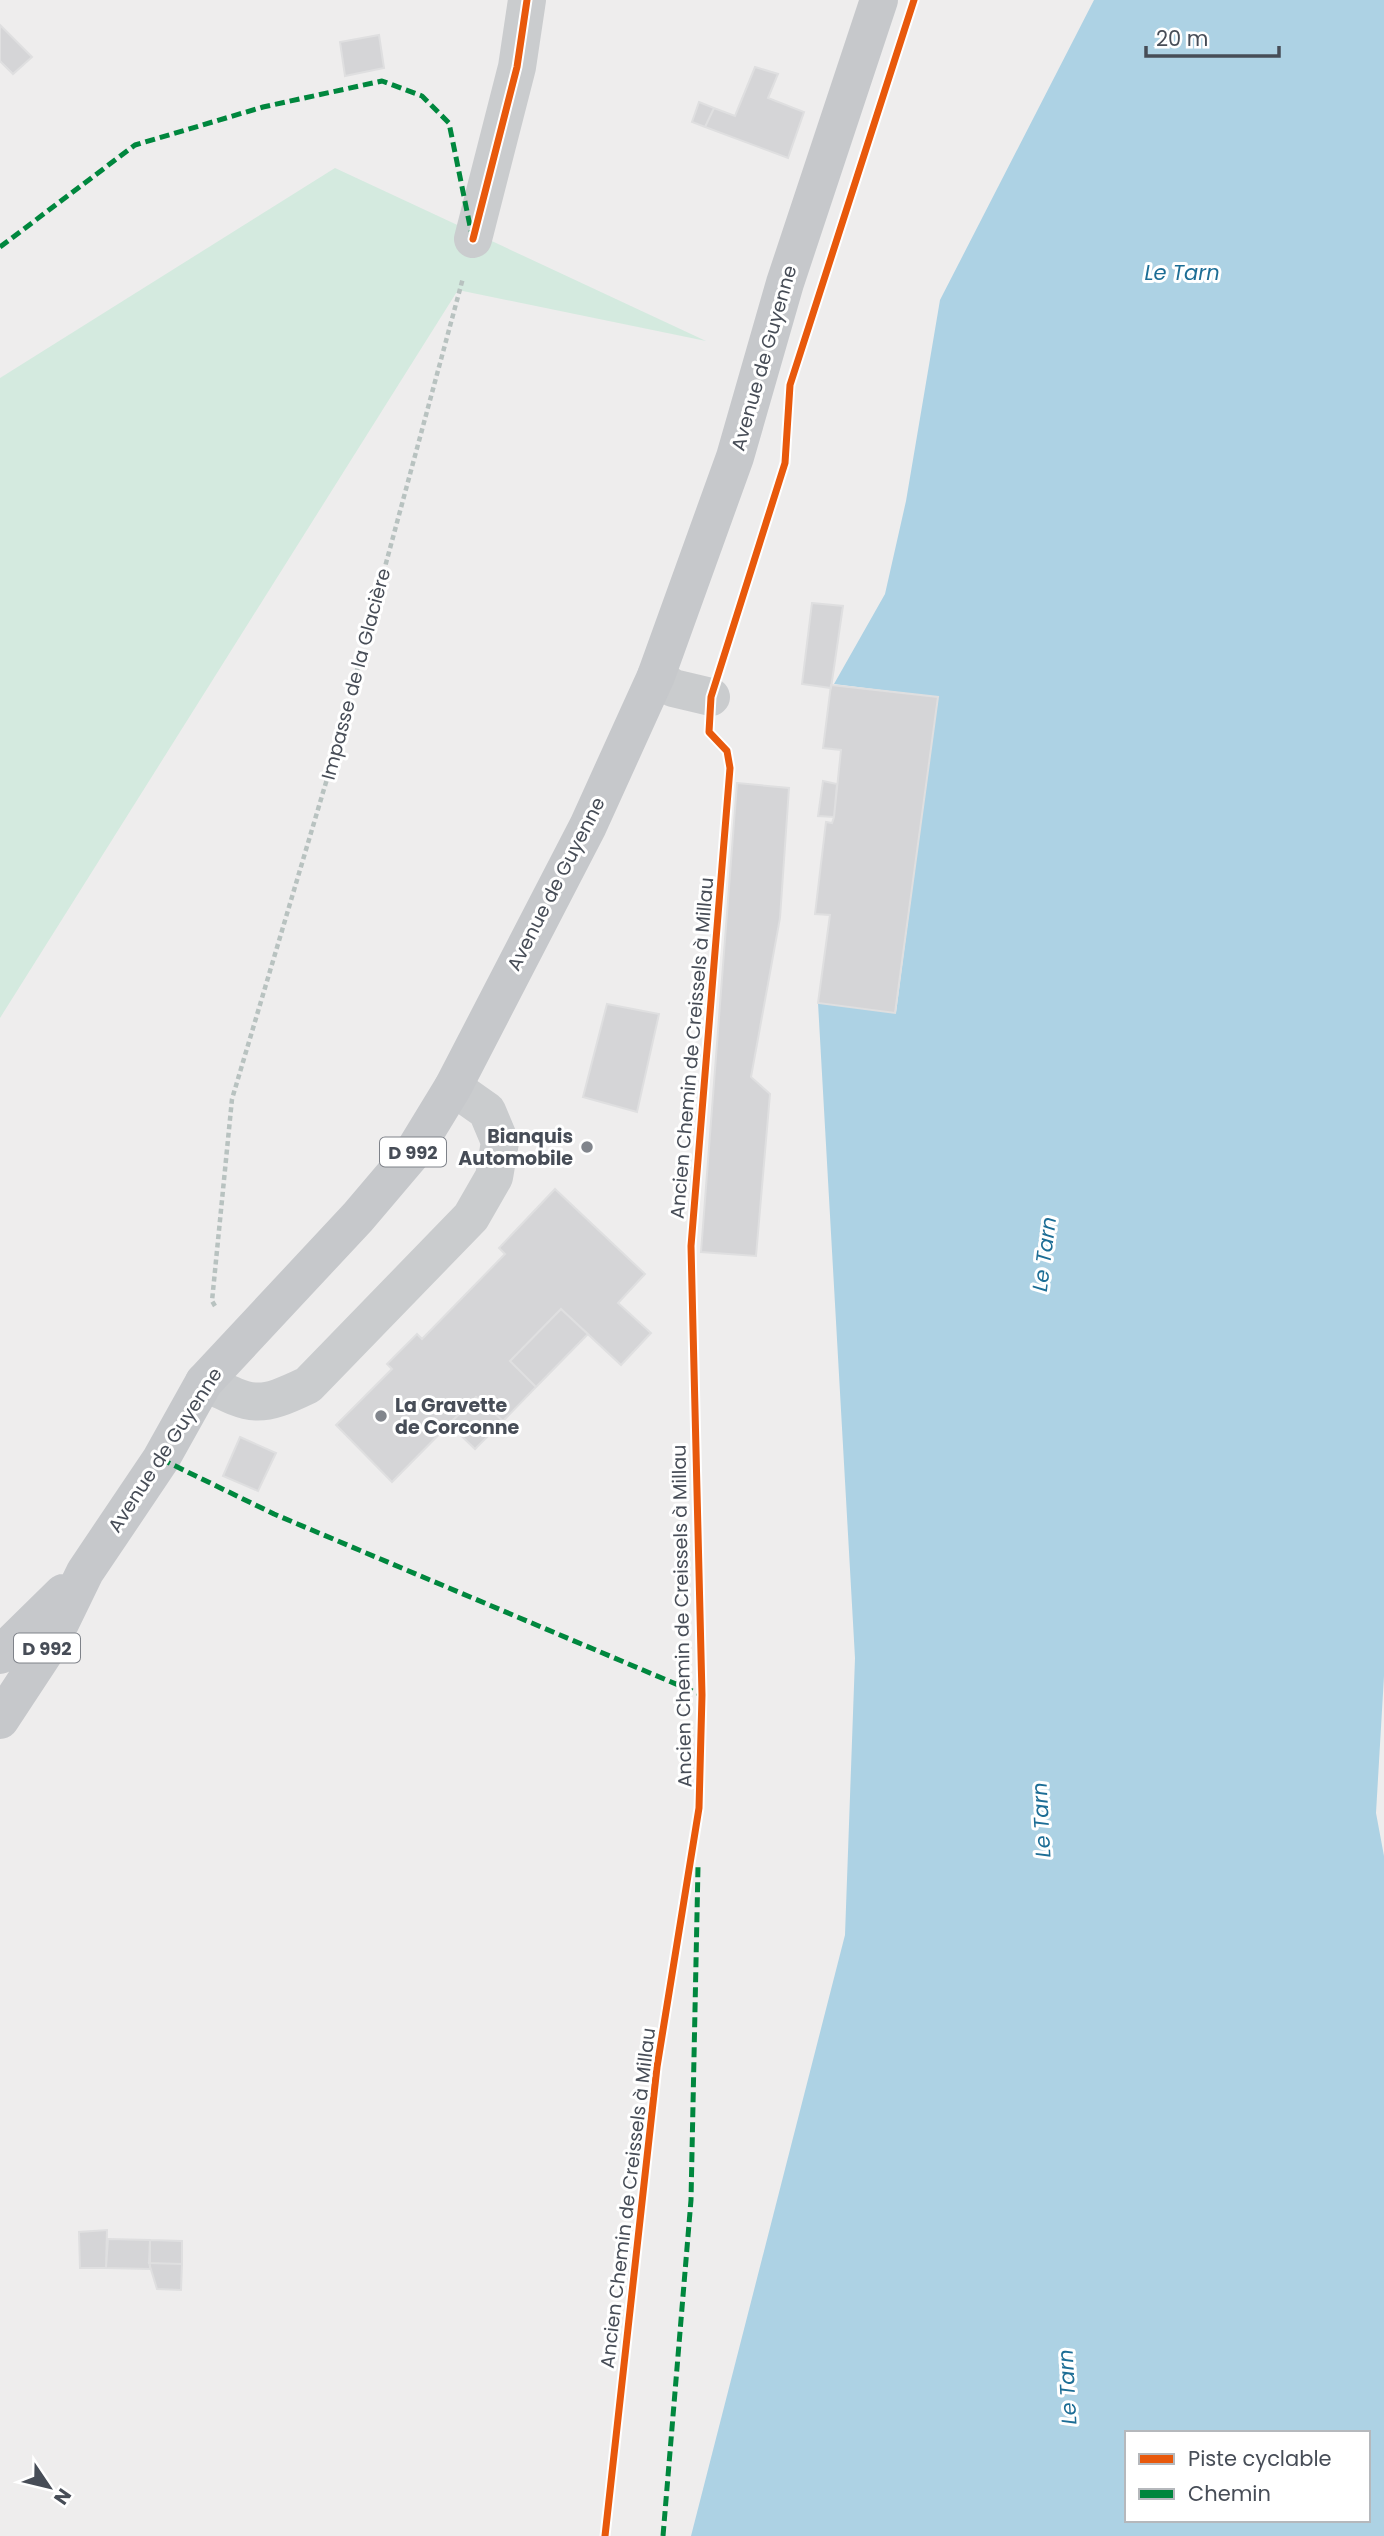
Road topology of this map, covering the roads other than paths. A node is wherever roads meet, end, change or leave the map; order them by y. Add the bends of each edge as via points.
1 (527, 0) edge
2 (879, 0) edge
3 (473, 239) road end
4 (656, 676) junction
5 (711, 698) dead end
6 (453, 1087) junction
7 (204, 1382) junction
8 (85, 1572) junction
9 (0, 1655) edge
10 (0, 1720) edge

1 - 3 street via 517,67
2 - 4 main road, Avenue de Guyenne / D 992 via 785,283 735,457
4 - 5 street via 673,688
4 - 6 main road, Avenue de Guyenne / D 992 via 588,826
6 - 7 main road, Avenue de Guyenne / D 992 via 414,1151
6 - 7 street via 486,1111 500,1142 494,1177 471,1217 308,1385 273,1402 242,1401
7 - 8 main road, Avenue de Guyenne / D 992 via 161,1459
8 - 9 main road, Avenue de Guyenne / D 992
8 - 10 main road, Avenue de Guyenne / D 992 via 50,1644

